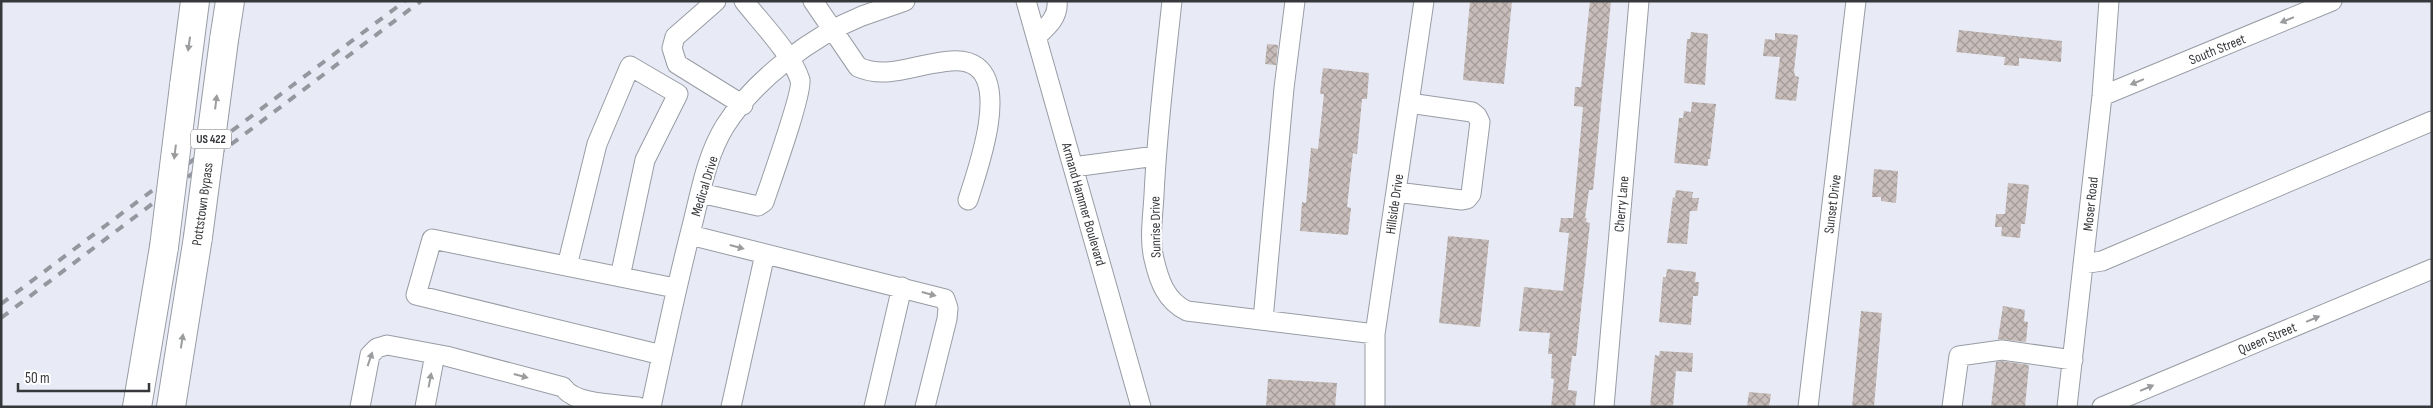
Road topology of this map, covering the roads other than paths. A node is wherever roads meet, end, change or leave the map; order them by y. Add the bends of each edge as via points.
1 (195, 1) edge
2 (230, 1) edge
3 (716, 1) edge
4 (744, 1) edge
5 (813, 1) edge
6 (905, 1) edge
7 (1026, 1) edge
8 (1057, 1) edge
9 (1172, 1) edge
10 (1295, 1) edge
11 (1424, 1) edge
12 (1639, 1) edge
13 (1856, 1) edge
14 (2109, 1) edge
15 (2332, 1) edge
16 (834, 31) junction
17 (1036, 37) junction
18 (790, 59) junction
19 (2102, 96) junction
20 (1409, 103) junction
21 (742, 105) junction
22 (2432, 121) edge
23 (1156, 156) junction
24 (1074, 167) junction
25 (1396, 192) junction
26 (700, 193) junction
27 (968, 200) dead end
28 (690, 235) junction
29 (765, 254) junction
30 (2083, 264) junction
31 (567, 266) junction
32 (2432, 269) edge
33 (620, 277) junction
34 (902, 287) junction
35 (675, 288) junction
36 (1263, 320) junction
37 (1375, 334) junction
38 (435, 354) junction
39 (662, 355) junction
40 (2073, 360) junction
41 (567, 401) edge
42 (137, 407) edge
43 (171, 407) edge
44 (360, 407) edge
45 (425, 407) edge
46 (638, 407) edge
47 (651, 407) edge
48 (731, 407) edge
49 (874, 407) edge
50 (925, 407) edge
51 (1141, 407) edge
52 (1374, 407) edge
53 (1604, 407) edge
54 (1808, 407) edge
55 (1952, 407) edge
56 (2067, 407) edge
57 (2102, 407) edge

1 -> 42 highway, US 422, bridge via 164,246
43 -> 2 highway, Pottstown Bypass / US 422, bridge
3 - 21 street via 675,37 672,48 677,64
4 - 18 street
5 - 16 street
6 - 16 street, Medical Drive
7 - 17 street, Armand Hammer Boulevard
8 - 17 street via 1058,8 1051,24
9 - 23 street, Sunrise Drive
10 - 36 street
11 - 20 street, Hillside Drive
12 - 53 street, Cherry Lane
13 - 54 street, Sunset Drive
14 - 19 street, Moser Road
15 -> 19 street, South Street
16 - 18 street, Medical Drive
16 - 27 street via 858,67 869,72 881,74 951,60 966,62 983,74 990,96 990,119
17 - 24 street, Armand Hammer Boulevard
18 - 21 street, Medical Drive
18 - 26 street via 801,82 764,202 758,206
19 - 30 street, Moser Road
20 - 25 street, Hillside Drive
20 - 25 street via 1472,112 1477,116 1480,122 1471,194 1462,200
21 - 26 street, Medical Drive via 725,126 707,166
22 - 30 street via 2102,261
23 - 24 street
23 - 36 street, Sunrise Drive via 1153,258 1167,296 1187,311
24 - 51 street, Armand Hammer Boulevard
25 - 37 street, Hillside Drive
26 - 28 street, Medical Drive
28 -> 29 street
28 - 35 street, Medical Drive
29 - 34 street
29 - 48 street
30 - 40 street, Moser Road
31 - 33 street
31 - 33 street via 597,144 630,66 678,94 645,160
31 - 39 street via 432,239 416,295
57 -> 32 street, Queen Street
33 - 35 street
34 - 49 street
34 -> 50 street via 945,299 948,308
35 - 39 street, Medical Drive
36 - 37 street, Sunrise Drive
37 - 52 street, Hillside Drive
38 -> 41 street via 562,387
44 -> 38 street via 370,355 377,348 387,345
45 -> 38 street
39 - 47 street, Medical Drive
40 - 55 street via 2002,350 1959,356
40 - 56 street, Moser Road
41 - 46 street

